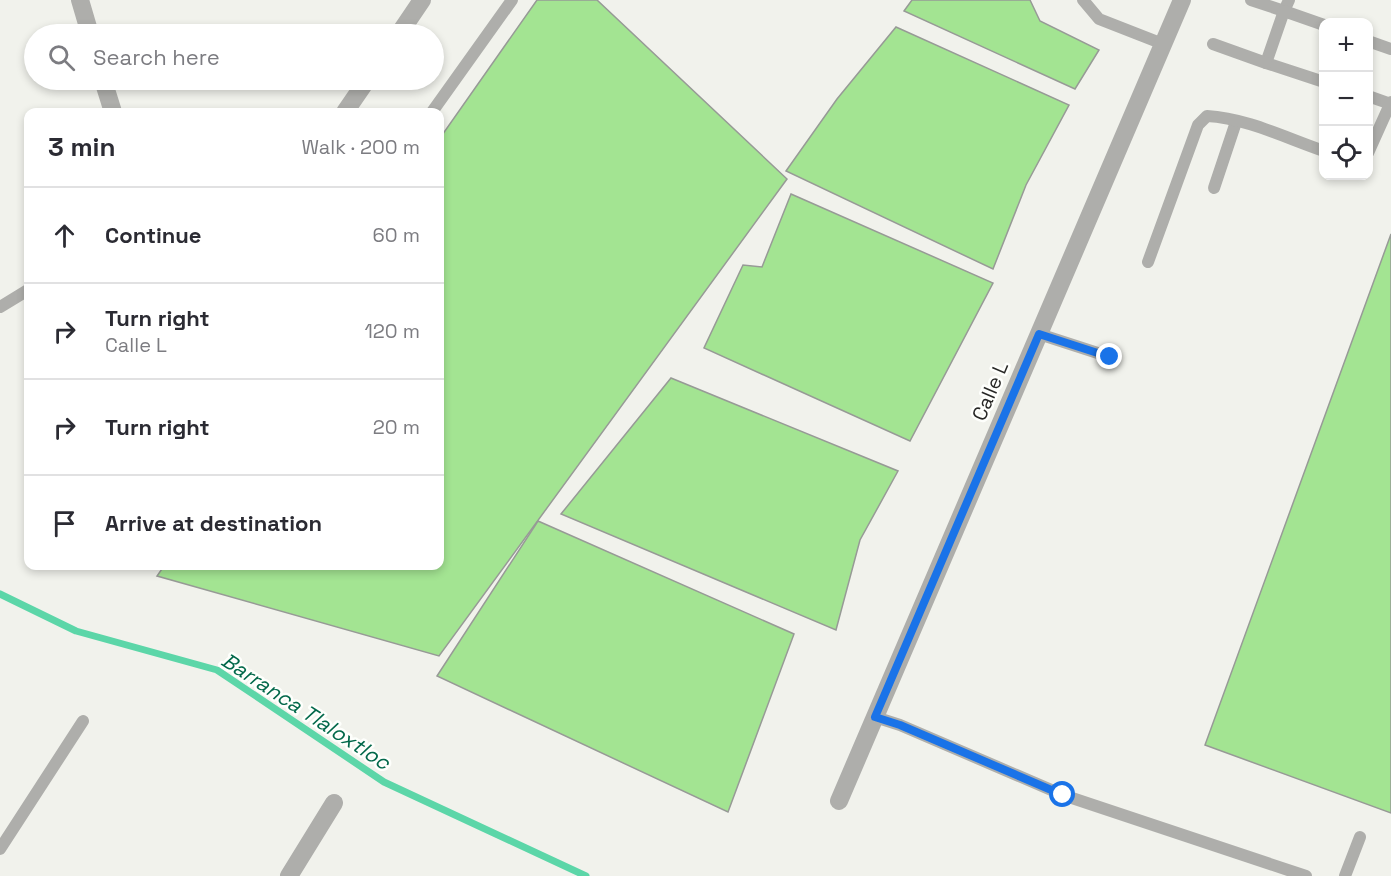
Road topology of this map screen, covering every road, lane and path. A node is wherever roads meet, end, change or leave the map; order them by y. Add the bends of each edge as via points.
1 (80, 0) edge
2 (423, 0) edge
3 (512, 0) edge
4 (1083, 0) edge
5 (1182, 0) edge
6 (1251, 0) edge
7 (1286, 5) edge
8 (1319, 23) edge
9 (87, 24) edge
10 (406, 24) edge
11 (1373, 43) edge
12 (1163, 44) junction
13 (1213, 44) dead end
14 (1391, 49) edge
15 (1266, 63) junction
16 (1319, 81) edge
17 (106, 90) edge
18 (361, 90) edge
19 (1373, 98) edge
20 (1391, 103) edge
21 (112, 108) edge
22 (348, 108) edge
23 (435, 108) edge
24 (1236, 122) junction
25 (1373, 142) edge
26 (1319, 150) edge
27 (1214, 188) dead end
28 (1148, 262) dead end
29 (24, 292) edge
30 (0, 307) edge
31 (1039, 334) junction
32 (1110, 357) dead end
33 (875, 717) junction
34 (83, 721) dead end
35 (839, 801) dead end
36 (334, 803) dead end
37 (1360, 837) dead end
38 (0, 849) edge
39 (289, 876) edge
40 (1306, 876) edge
41 (1345, 876) edge

1 - 9 street
2 - 10 street
3 - 23 lane
4 - 12 lane via 1099,20
5 - 12 street, Calle L
6 - 7 lane
7 - 8 lane
7 - 15 lane
11 - 14 lane
12 - 31 street, Calle L
13 - 15 lane
15 - 16 lane
17 - 21 street
18 - 22 street
19 - 20 lane
20 - 25 lane
24 - 26 lane
24 - 27 lane
24 - 28 lane via 1206,116 1198,125
29 - 30 lane
31 - 32 lane
31 - 33 street, Calle L
33 - 35 street, Calle L
33 - 40 lane via 1063,795
34 - 38 lane
36 - 39 street
37 - 41 lane

